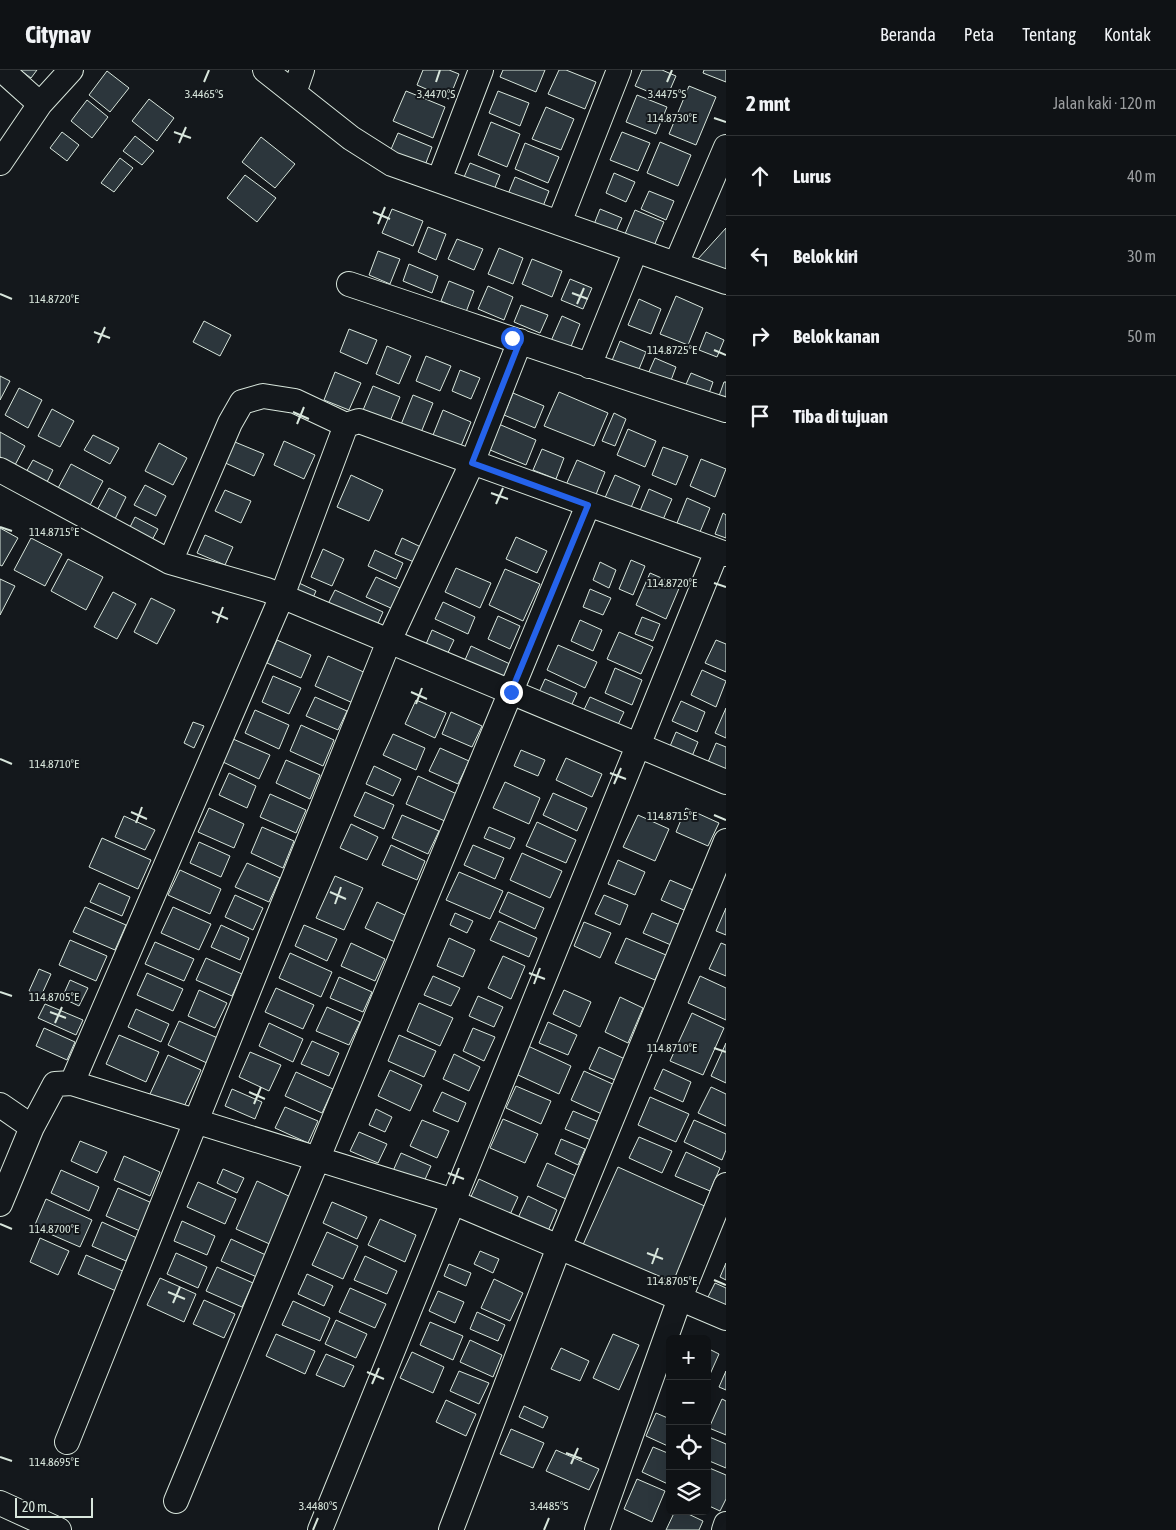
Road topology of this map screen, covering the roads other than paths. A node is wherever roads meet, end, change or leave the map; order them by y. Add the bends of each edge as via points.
1 (2, 70) edge
2 (71, 70) edge
3 (265, 70) edge
4 (302, 70) edge
5 (481, 70) edge
6 (618, 70) edge
7 (294, 93) junction
8 (40, 104) junction
9 (726, 147) edge
10 (0, 163) edge
11 (439, 180) junction
12 (559, 223) junction
13 (635, 252) junction
14 (676, 264) junction
15 (726, 282) edge
16 (349, 284) dead end
17 (520, 341) junction
18 (589, 366) junction
19 (726, 410) edge
20 (346, 425) junction
21 (472, 463) junction
22 (0, 470) edge
23 (588, 505) junction
24 (721, 552) edge
25 (170, 562) junction
26 (282, 596) junction
27 (390, 641) junction
28 (511, 692) junction
29 (638, 746) junction
30 (726, 782) edge
31 (726, 841) edge
32 (72, 1083) junction
33 (0, 1105) edge
34 (196, 1122) junction
35 (32, 1127) junction
36 (317, 1159) junction
37 (726, 1185) edge
38 (452, 1201) junction
39 (0, 1204) edge
40 (559, 1247) junction
41 (680, 1298) junction
42 (726, 1318) edge
43 (67, 1442) dead end
44 (176, 1501) dead end
45 (0, 1503) edge
46 (726, 1524) edge
47 (59, 1530) edge
48 (320, 1530) edge
49 (451, 1530) edge
50 (597, 1530) edge
51 (724, 1530) edge

1 - 8 street
2 - 8 street
3 - 7 street
4 - 7 street
5 - 11 street
6 - 12 street
7 - 11 street via 371,152 392,164
8 - 10 street
9 - 14 street
11 - 12 street
12 - 13 street
13 - 14 street
13 - 18 street
14 - 15 street
16 - 17 street
17 - 18 street
17 - 21 street
18 - 19 street
20 - 21 street via 359,422
20 - 25 street via 295,401 263,396 242,402
20 - 26 street
21 - 23 street
21 - 27 street
22 - 25 street
23 - 24 street
23 - 28 street
24 - 29 street
25 - 26 street
26 - 27 street
26 - 32 street
27 - 28 street
27 - 34 street
28 - 29 street
28 - 36 street
29 - 30 street
29 - 38 street
31 - 40 street
32 - 34 street
32 - 35 street via 56,1084
33 - 35 street
34 - 36 street
34 - 43 street
35 - 39 street
36 - 38 street
36 - 44 street
37 - 41 street
38 - 40 street
38 - 48 street
40 - 41 street
40 - 49 street
41 - 42 street
41 - 50 street
45 - 47 street
46 - 51 street

